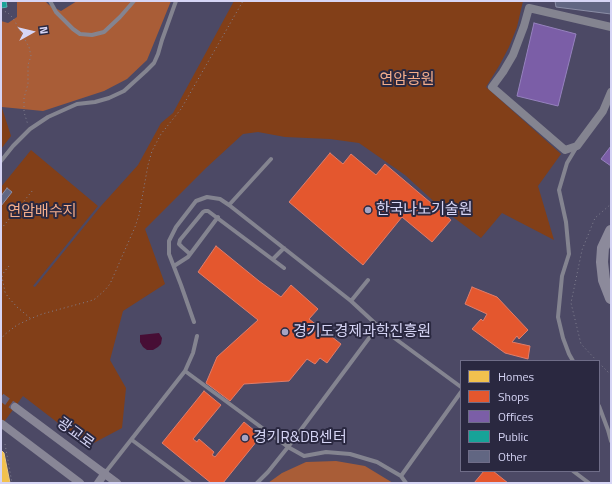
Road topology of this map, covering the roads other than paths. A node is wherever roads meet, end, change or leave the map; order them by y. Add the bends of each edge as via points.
1 (50, 1) edge
2 (134, 1) edge
3 (176, 1) edge
4 (611, 28) edge
5 (611, 92) edge
6 (577, 146) junction
7 (271, 159) dead end
8 (1, 161) edge
9 (229, 205) junction
10 (218, 217) junction
11 (611, 231) edge
12 (284, 248) junction
13 (190, 254) junction
14 (273, 259) junction
15 (174, 266) junction
16 (284, 268) dead end
17 (368, 280) dead end
18 (611, 298) edge
19 (351, 301) junction
20 (194, 322) dead end
21 (378, 326) junction
22 (197, 336) dead end
23 (572, 360) edge
24 (185, 371) junction
25 (460, 386) edge
26 (460, 393) edge
27 (15, 407) tunnel mouth
28 (600, 409) edge
29 (2, 424) dead end
30 (132, 440) junction
31 (611, 441) edge
32 (288, 447) junction
33 (574, 472) edge
34 (105, 473) junction
35 (401, 476) junction
36 (80, 483) edge
37 (98, 483) edge
38 (118, 483) edge
39 (190, 483) edge
40 (257, 483) edge
41 (406, 483) edge
42 (589, 483) edge

1 - 2 lane via 56,12 73,30 80,34 92,35 104,32
3 - 8 lane via 154,63 133,83 124,91 109,98 77,104 48,117 30,129
4 - 6 street via 529,8 513,55 492,87 565,150
5 - 6 street via 603,111
6 - 23 lane via 567,162 559,190 566,222 568,254 562,276 558,317
7 - 9 lane
9 - 12 lane
9 - 15 lane via 220,199 207,197 196,201 176,227 169,241 169,254
10 - 13 lane
10 - 13 lane via 205,210 180,240 179,244
10 - 14 lane
11 - 18 highway via 603,248 602,262 604,280
12 - 14 lane
12 - 19 lane
13 - 15 lane
14 - 16 lane
15 - 20 lane
17 - 19 lane
19 - 21 lane
21 - 25 lane
21 - 32 lane
22 - 24 lane
24 - 30 lane
24 - 32 lane
26 - 35 lane
27 - 34 main road, 광교로
28 - 31 lane
29 - 36 main road
30 - 34 lane
30 - 39 lane
32 - 35 lane via 304,456 326,452 350,454 377,462
32 - 40 lane
33 - 42 lane
34 - 37 main road
34 - 38 main road, 광교로
35 - 41 lane

